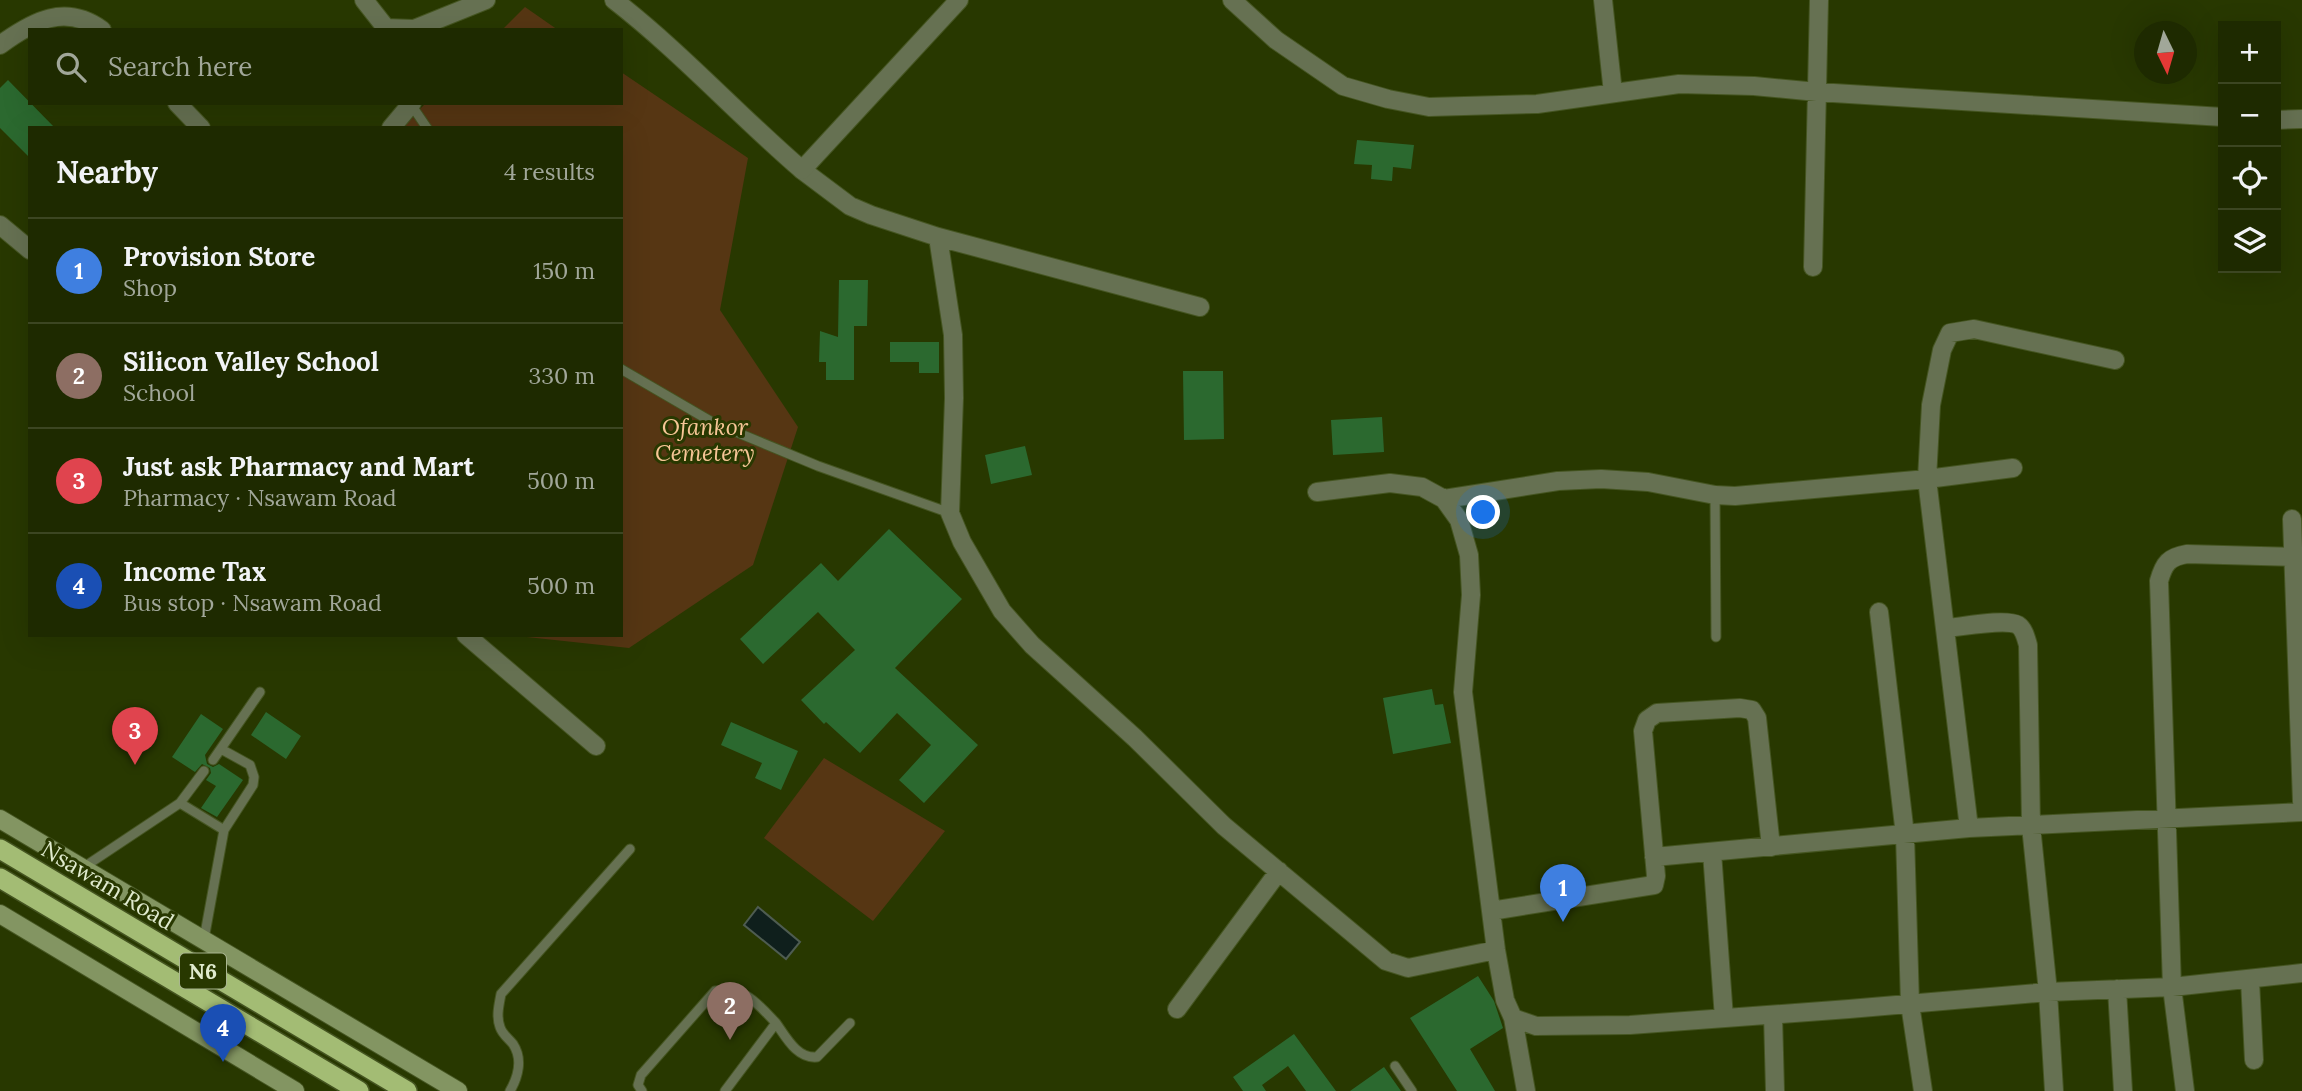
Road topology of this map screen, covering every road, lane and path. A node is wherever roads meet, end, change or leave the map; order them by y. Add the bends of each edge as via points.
1 (364, 0) edge
2 (486, 0) edge
3 (614, 0) edge
4 (1232, 0) edge
5 (1603, 0) edge
6 (1819, 0) edge
7 (956, 1) edge
8 (99, 28) edge
9 (386, 28) edge
10 (416, 28) edge
11 (0, 46) edge
12 (1817, 92) junction
13 (1613, 93) junction
14 (179, 105) edge
15 (411, 105) edge
16 (413, 105) edge
17 (2218, 117) edge
18 (2302, 119) edge
19 (2281, 120) edge
20 (199, 126) edge
21 (393, 126) edge
22 (426, 126) edge
23 (802, 170) junction
24 (0, 225) edge
25 (938, 237) junction
26 (28, 248) edge
27 (1813, 267) dead end
28 (1200, 307) dead end
29 (2115, 360) dead end
30 (623, 370) edge
31 (2013, 468) dead end
32 (1927, 480) junction
33 (1317, 492) dead end
34 (1715, 495) junction
35 (1444, 499) junction
36 (950, 513) junction
37 (2292, 519) dead end
38 (2297, 556) edge
39 (1879, 612) dead end
40 (1946, 628) junction
41 (1716, 636) dead end
42 (468, 637) edge
43 (260, 692) dead end
44 (596, 746) dead end
45 (221, 749) junction
46 (213, 760) dead end
47 (204, 771) dead end
48 (2302, 802) edge
49 (180, 803) junction
50 (2302, 812) edge
51 (0, 819) edge
52 (2165, 819) junction
53 (2031, 825) junction
54 (1969, 828) junction
55 (224, 830) junction
56 (1905, 835) junction
57 (1771, 847) junction
58 (0, 849) edge
59 (630, 849) dead end
60 (1712, 852) junction
61 (1654, 857) junction
62 (84, 867) junction
63 (1279, 872) junction
64 (0, 878) edge
65 (1491, 911) junction
66 (0, 914) edge
67 (204, 939) junction
68 (1496, 950) junction
69 (2302, 973) edge
70 (2250, 980) junction
71 (2172, 987) junction
72 (2117, 989) junction
73 (2048, 992) junction
74 (1910, 1004) junction
75 (1177, 1009) dead end
76 (1773, 1015) junction
77 (1513, 1018) junction
78 (1724, 1018) junction
79 (776, 1023) junction
80 (850, 1023) dead end
81 (2254, 1060) dead end
82 (1395, 1066) dead end
83 (295, 1091) edge
84 (359, 1091) edge
85 (407, 1091) edge
86 (458, 1091) edge
87 (510, 1091) edge
88 (642, 1091) edge
89 (725, 1091) edge
90 (1412, 1091) edge
91 (1526, 1091) edge
92 (1775, 1091) edge
93 (1923, 1091) edge
94 (2053, 1091) edge
95 (2123, 1091) edge
96 (2185, 1091) edge

1 - 9 street
2 - 10 street
3 - 23 street
4 - 13 street via 1276,40 1343,86 1388,99 1429,107 1537,104
5 - 13 street
6 - 12 street
7 - 23 street
8 - 11 street via 86,19 62,15 22,30
12 - 13 street via 1679,84
12 - 17 street
12 - 27 street
14 - 20 street
15 - 21 street
16 - 22 lane
18 - 19 street
23 - 25 street via 850,206
24 - 26 street
25 - 28 street
25 - 36 street via 954,335
29 - 32 street via 1975,328 1950,333 1931,405
30 - 36 lane via 712,422
31 - 32 street
32 - 34 street
32 - 40 street
33 - 35 street via 1390,484 1422,487
34 - 35 street via 1648,482 1601,479
34 - 41 lane
35 - 65 street via 1459,520 1469,555 1471,595 1463,692
36 - 63 street via 1002,611 1032,645
37 - 38 street
38 - 48 street
38 - 52 street via 2188,554 2173,557 2164,565 2159,581
39 - 56 street
40 - 53 street via 2007,623 2018,625 2025,634
40 - 54 street
42 - 44 street
43 - 45 lane
45 - 46 lane
45 - 55 lane via 250,765 254,777
47 - 49 lane
49 - 55 lane
49 - 62 lane
50 - 52 street
51 - 62 main road
52 - 53 street
52 - 71 street
53 - 54 street
53 - 73 street
54 - 56 street
55 - 67 lane
56 - 57 street
56 - 74 street
57 - 60 street
57 - 61 street via 1757,718 1752,710 1657,713 1643,730
58 - 85 highway, Nsawam Road / N6
59 - 87 lane via 501,994 500,1029 516,1048 518,1067
60 - 61 street
60 - 78 street
61 - 65 street via 1654,886
62 - 67 main road
63 - 68 street via 1387,961 1408,968
63 - 75 street
64 - 84 highway, N6
65 - 68 street
66 - 83 main road
67 - 86 main road
68 - 77 street
69 - 70 street
70 - 71 street
70 - 81 street
71 - 72 street
71 - 96 street
72 - 73 street
72 - 95 street
73 - 74 street
73 - 94 street
74 - 76 street
74 - 93 street
76 - 78 street
76 - 92 street
77 - 78 street via 1536,1026
77 - 91 street
79 - 80 lane via 800,1053 811,1058
79 - 88 lane via 738,991 715,992 641,1074 638,1085
79 - 89 lane
82 - 90 lane

